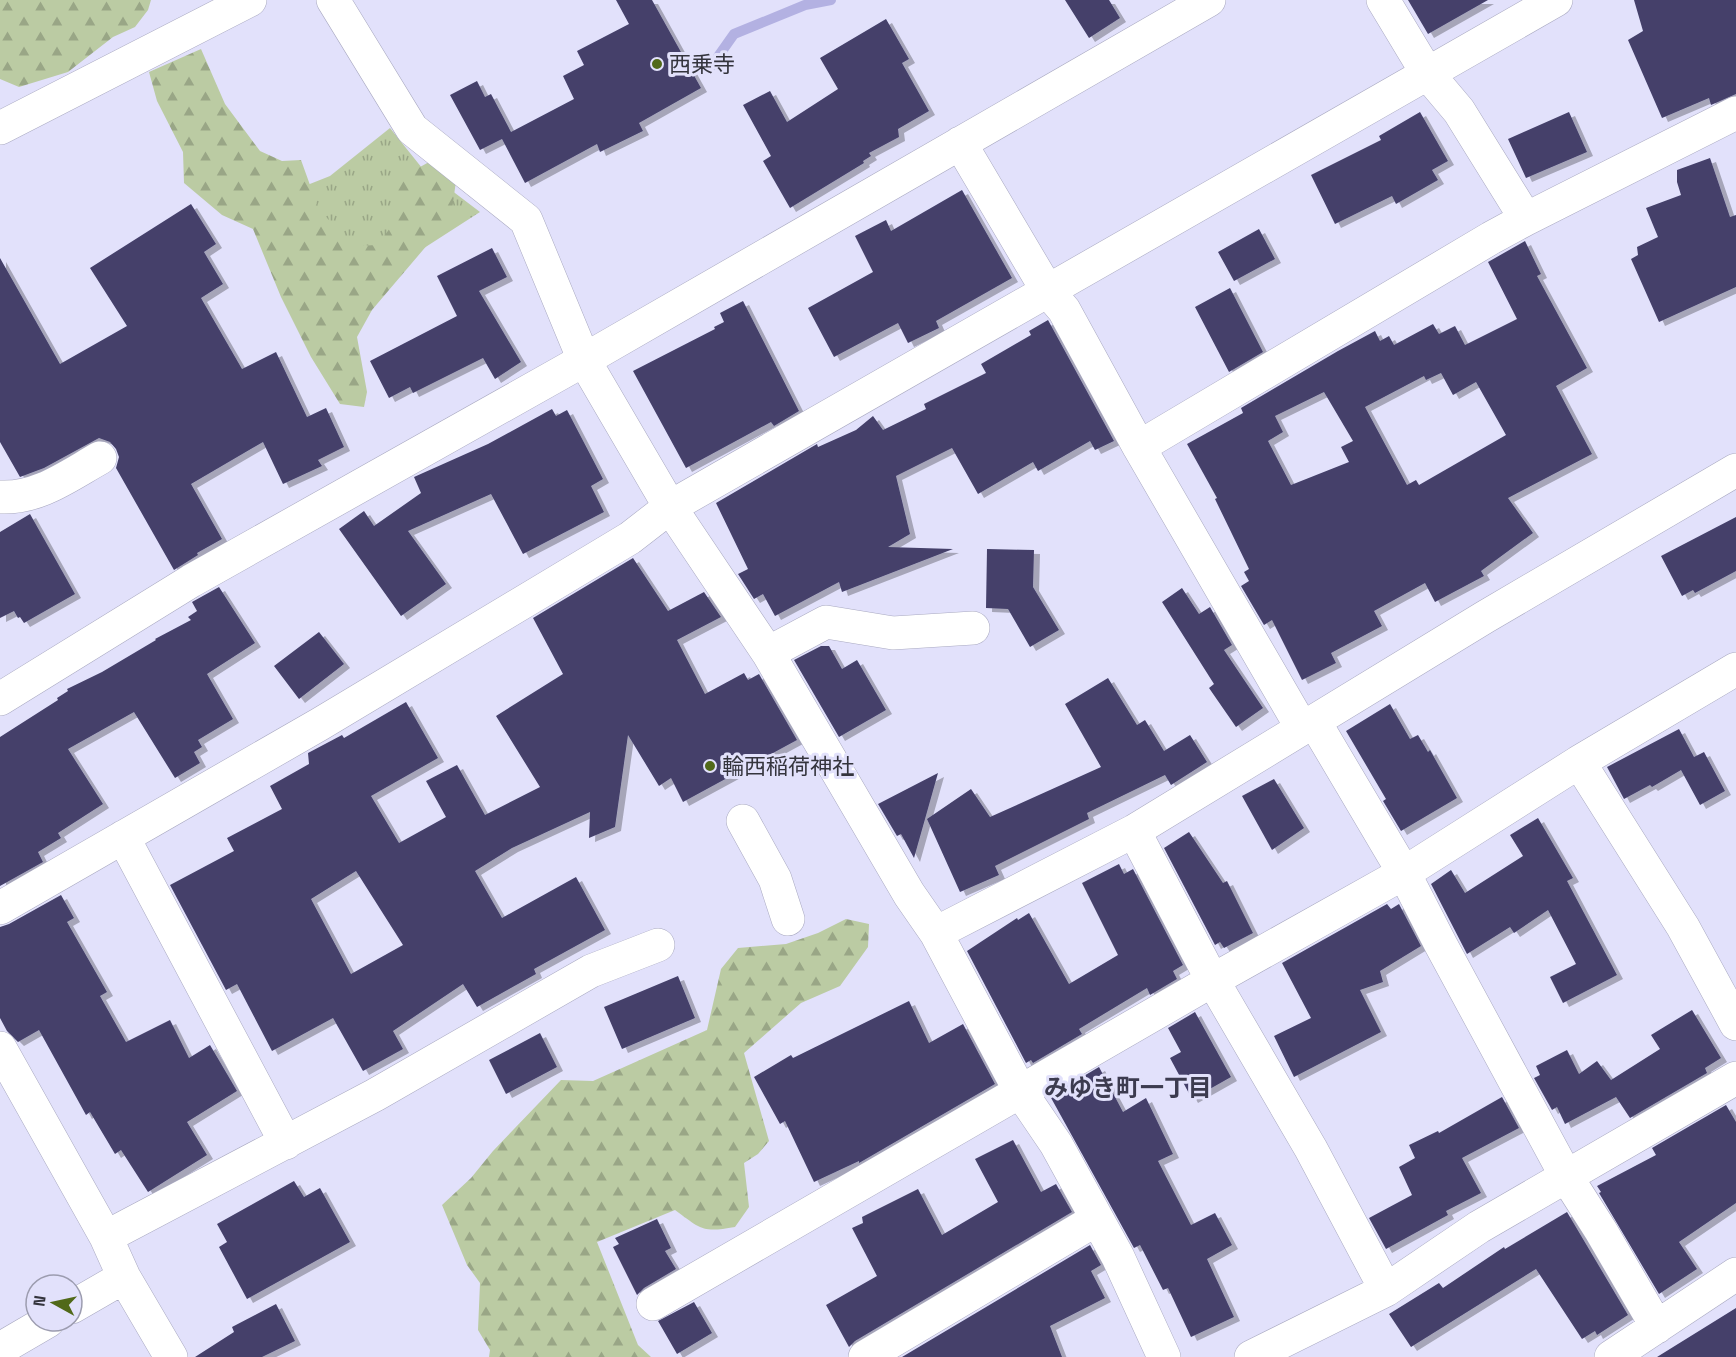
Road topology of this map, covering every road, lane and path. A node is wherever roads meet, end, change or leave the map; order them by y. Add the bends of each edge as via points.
1 (250, 0) edge
2 (333, 0) edge
3 (1209, 0) edge
4 (1383, 0) edge
5 (1556, 0) edge
6 (1427, 73) junction
7 (1736, 113) edge
8 (0, 128) edge
9 (960, 143) junction
10 (1526, 219) junction
11 (1047, 290) junction
12 (584, 360) junction
13 (1139, 447) junction
14 (100, 458) dead end
15 (1736, 470) edge
16 (0, 497) edge
17 (670, 507) junction
18 (973, 628) dead end
19 (768, 653) junction
20 (1736, 669) edge
21 (0, 699) edge
22 (1308, 724) junction
23 (1579, 762) junction
24 (743, 821) dead end
25 (1134, 831) junction
26 (123, 837) junction
27 (1404, 873) junction
28 (0, 908) edge
29 (788, 919) dead end
30 (936, 933) junction
31 (658, 945) dead end
32 (1213, 980) junction
33 (1736, 1024) edge
34 (0, 1048) edge
35 (1736, 1078) edge
36 (1020, 1091) junction
37 (286, 1143) junction
38 (1566, 1176) junction
39 (1097, 1219) junction
40 (106, 1238) junction
41 (1736, 1274) edge
42 (124, 1277) junction
43 (1386, 1290) junction
44 (84, 1300) edge
45 (653, 1304) dead end
46 (1656, 1327) junction
47 (27, 1333) edge
48 (0, 1349) edge
49 (171, 1357) edge
50 (865, 1357) edge
51 (1164, 1357) edge
52 (1251, 1357) edge
53 (1611, 1357) edge

1 - 8 street
2 - 12 street via 412,129 526,220
3 - 9 street
4 - 6 street
5 - 6 street
6 - 10 street via 1459,111
6 - 11 street
7 - 10 street
9 - 11 street
9 - 12 street
10 - 13 street
11 - 13 street via 1064,310
11 - 17 street
12 - 17 street
12 - 21 street via 191,581
13 - 22 street
14 - 16 street via 40,491 15,498
15 - 22 street
17 - 19 street
17 - 26 street via 620,544
18 - 19 street via 893,633 826,622
19 - 30 street via 909,894
20 - 23 street
22 - 25 street
22 - 27 street
23 - 27 street
23 - 33 street via 1683,927
24 - 29 street via 775,879
25 - 30 street
25 - 32 street
26 - 28 street
26 - 37 street
27 - 32 street
27 - 38 street
30 - 36 street
31 - 37 street via 591,971
32 - 36 street
32 - 43 street via 1311,1149
34 - 40 street
35 - 38 street
36 - 39 street via 1056,1144
36 - 45 street
37 - 40 street
38 - 43 street via 1479,1227
38 - 46 street
39 - 50 street
39 - 51 street
40 - 42 street
41 - 46 street
42 - 44 street
42 - 49 street
43 - 52 street
46 - 53 street
47 - 48 street

